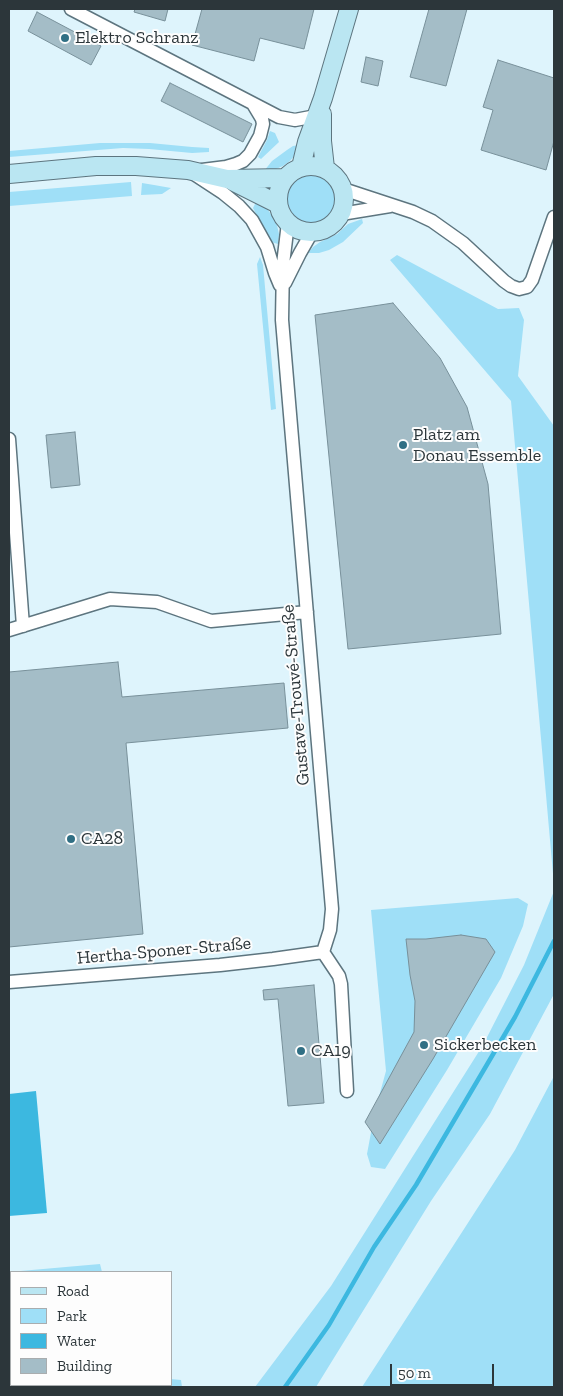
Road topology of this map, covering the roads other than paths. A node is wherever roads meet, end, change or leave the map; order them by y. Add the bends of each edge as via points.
1 (71, 9) edge
2 (349, 9) edge
3 (323, 98) junction
4 (253, 104) junction
5 (316, 116) junction
6 (301, 167) junction
7 (325, 168) junction
8 (188, 170) junction
9 (9, 174) edge
10 (227, 178) junction
11 (285, 178) junction
12 (343, 189) junction
13 (278, 204) junction
14 (393, 206) junction
15 (341, 214) junction
16 (554, 217) edge
17 (288, 223) junction
18 (312, 232) junction
19 (282, 290) junction
20 (9, 439) edge
21 (307, 612) junction
22 (23, 626) junction
23 (9, 630) edge
24 (323, 952) junction
25 (9, 982) edge
26 (347, 1091) dead end

1 - 4 street
2 - 3 street
3 - 5 street
3 - 7 street via 321,125
4 - 5 street via 290,120
4 - 8 street via 263,124 250,154 226,167
5 - 6 street
6 - 7 street
6 - 11 street
7 - 12 street via 336,176
8 - 9 street via 96,166
8 - 10 street
8 - 19 street, Gustave-Trouvé-Straße via 228,197 252,220 266,246
10 - 11 street
10 - 13 street
11 - 13 street via 280,186
12 - 14 street
12 - 15 street via 345,197
13 - 17 street
14 - 15 street
14 - 16 street via 432,221 463,243 511,286 519,289 527,287 532,280
15 - 18 street via 329,227
17 - 18 street
17 - 19 street, Gustave-Trouvé-Straße
18 - 19 street, Gustave-Trouvé-Straße
19 - 21 street, Gustave-Trouvé-Straße
20 - 22 street
21 - 22 street via 211,621 157,602 110,599
21 - 24 street, Gustave-Trouvé-Straße via 332,909
22 - 23 street
24 - 25 street, Hertha-Sponer-Straße via 273,960
24 - 26 street via 341,984

